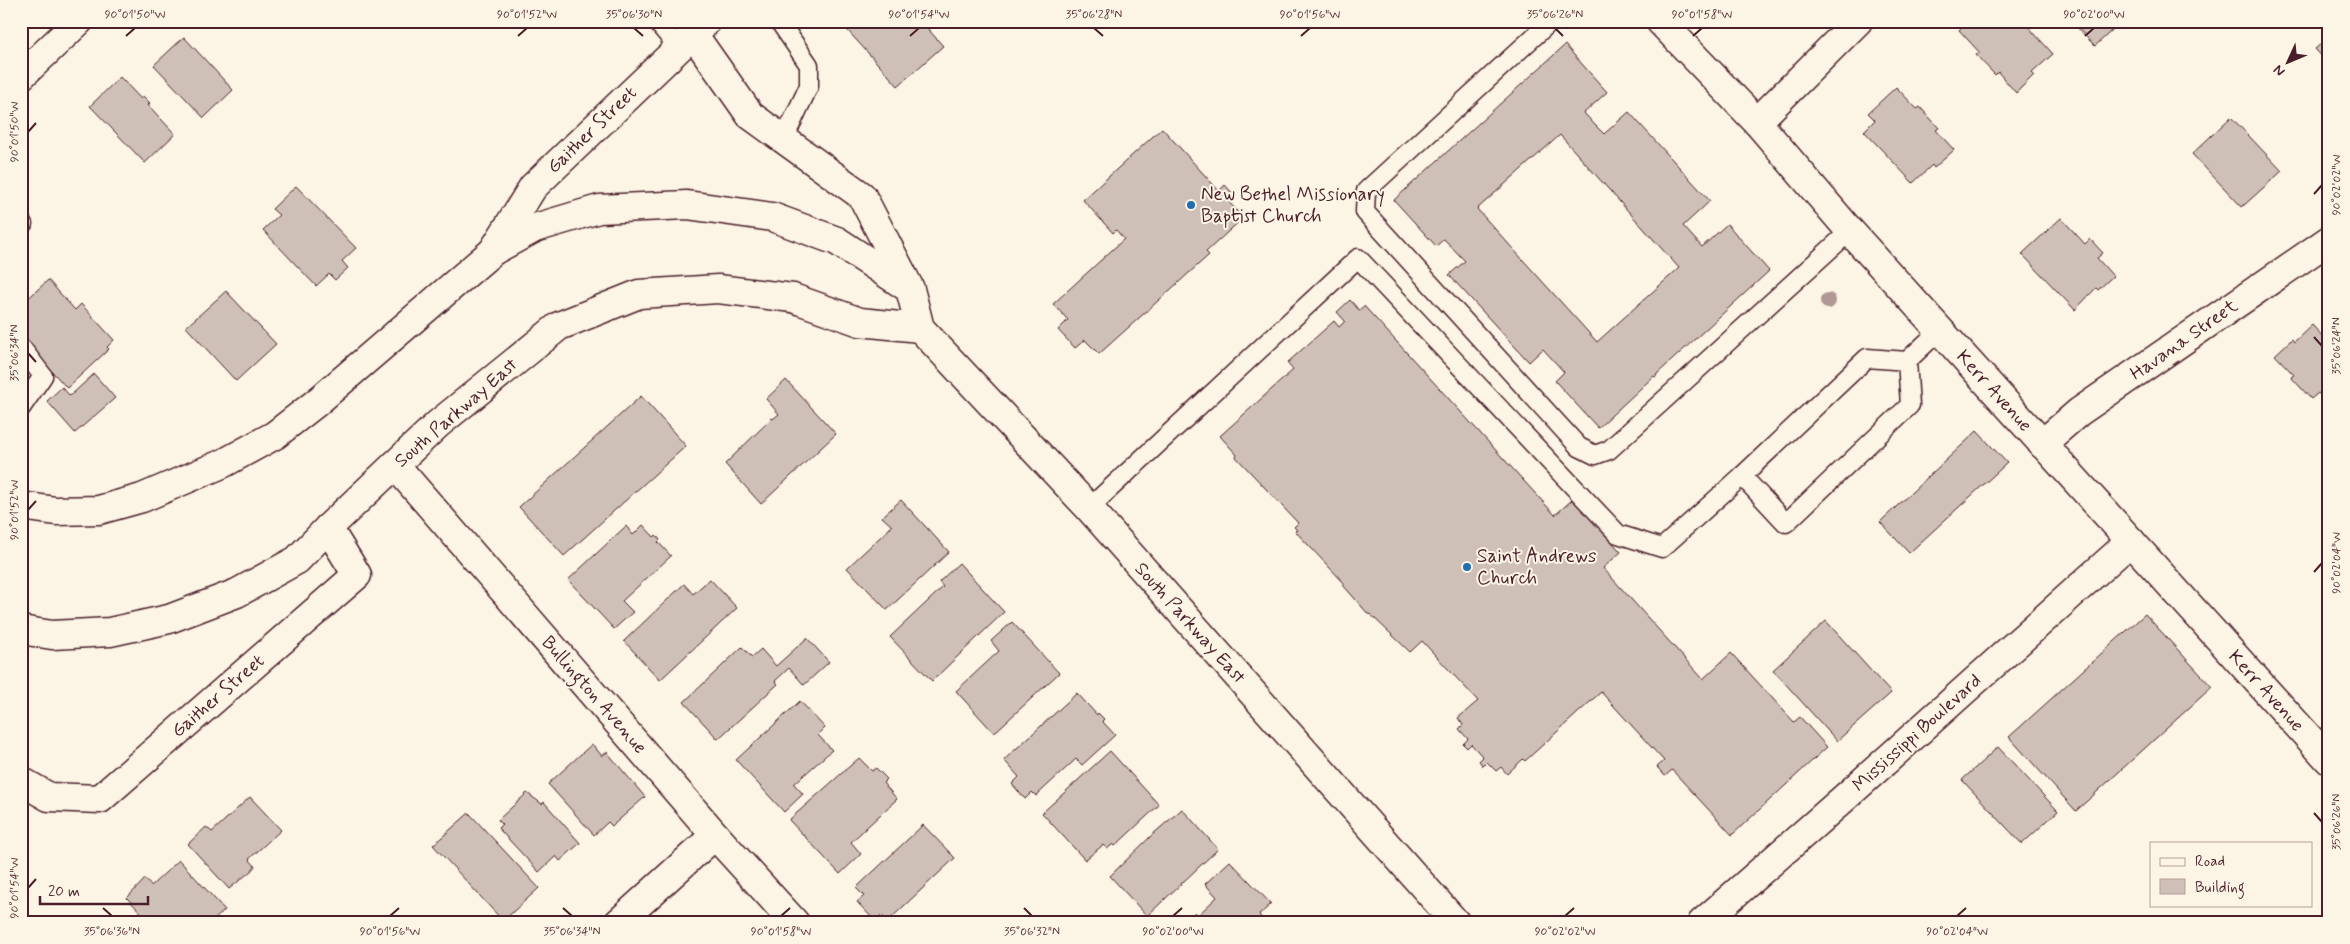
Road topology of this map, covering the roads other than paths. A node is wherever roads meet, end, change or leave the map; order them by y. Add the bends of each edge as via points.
1 (79, 21) edge
2 (656, 21) edge
3 (778, 21) edge
4 (1552, 21) edge
5 (1660, 21) edge
6 (1858, 21) edge
7 (693, 34) edge
8 (21, 76) edge
9 (1757, 122) junction
10 (784, 139) junction
11 (21, 222) edge
12 (21, 226) edge
13 (1850, 231) junction
14 (2329, 240) edge
15 (493, 251) junction
16 (910, 289) junction
17 (920, 328) junction
18 (1940, 330) junction
19 (21, 347) edge
20 (1907, 361) junction
21 (21, 408) edge
22 (2042, 444) junction
23 (395, 465) junction
24 (1742, 476) junction
25 (21, 506) edge
26 (1089, 508) junction
27 (328, 528) junction
28 (2131, 541) junction
29 (21, 630) edge
30 (2329, 760) edge
31 (21, 781) edge
32 (716, 835) junction
33 (618, 923) edge
34 (795, 923) edge
35 (1456, 923) edge
36 (1702, 923) edge

1 - 8 street
2 - 7 lane
3 - 10 lane via 809,65 809,86
4 - 13 lane via 1366,191 1365,212 1579,446 1595,455 1609,450
5 - 9 street, Kerr Avenue
6 - 9 street
7 - 10 street, South Parkway East via 750,115
7 - 15 street, Gaither Street via 534,187
9 - 13 street, Kerr Avenue
10 - 16 street, South Parkway East via 862,196
11 - 12 lane
13 - 18 street, Kerr Avenue
14 - 22 street, Havana Street via 2079,412
15 - 16 street via 535,228 599,209 687,204 772,217 809,231 837,242
15 - 25 street via 275,435 195,476 142,498 99,510 56,511
16 - 17 street, South Parkway East
17 - 23 street, South Parkway East via 860,322 794,298 765,294 718,289 639,294 559,326 438,424
17 - 26 street, South Parkway East
18 - 20 lane
18 - 22 street, Kerr Avenue
19 - 21 lane via 43,376
20 - 24 lane via 1867,358
20 - 24 lane via 1910,405 1786,523
22 - 28 street, Kerr Avenue
23 - 27 street, South Parkway East
23 - 32 street, Bullington Avenue
24 - 26 lane via 1662,548 1618,534 1358,258
26 - 35 street, South Parkway East
27 - 29 street, South Parkway East via 297,560 237,592 168,619 110,632 52,635
27 - 31 street, Gaither Street via 357,575 100,799 49,797
28 - 30 street, Kerr Avenue
28 - 36 street, Mississippi Boulevard
32 - 33 street
32 - 34 street, Bullington Avenue

